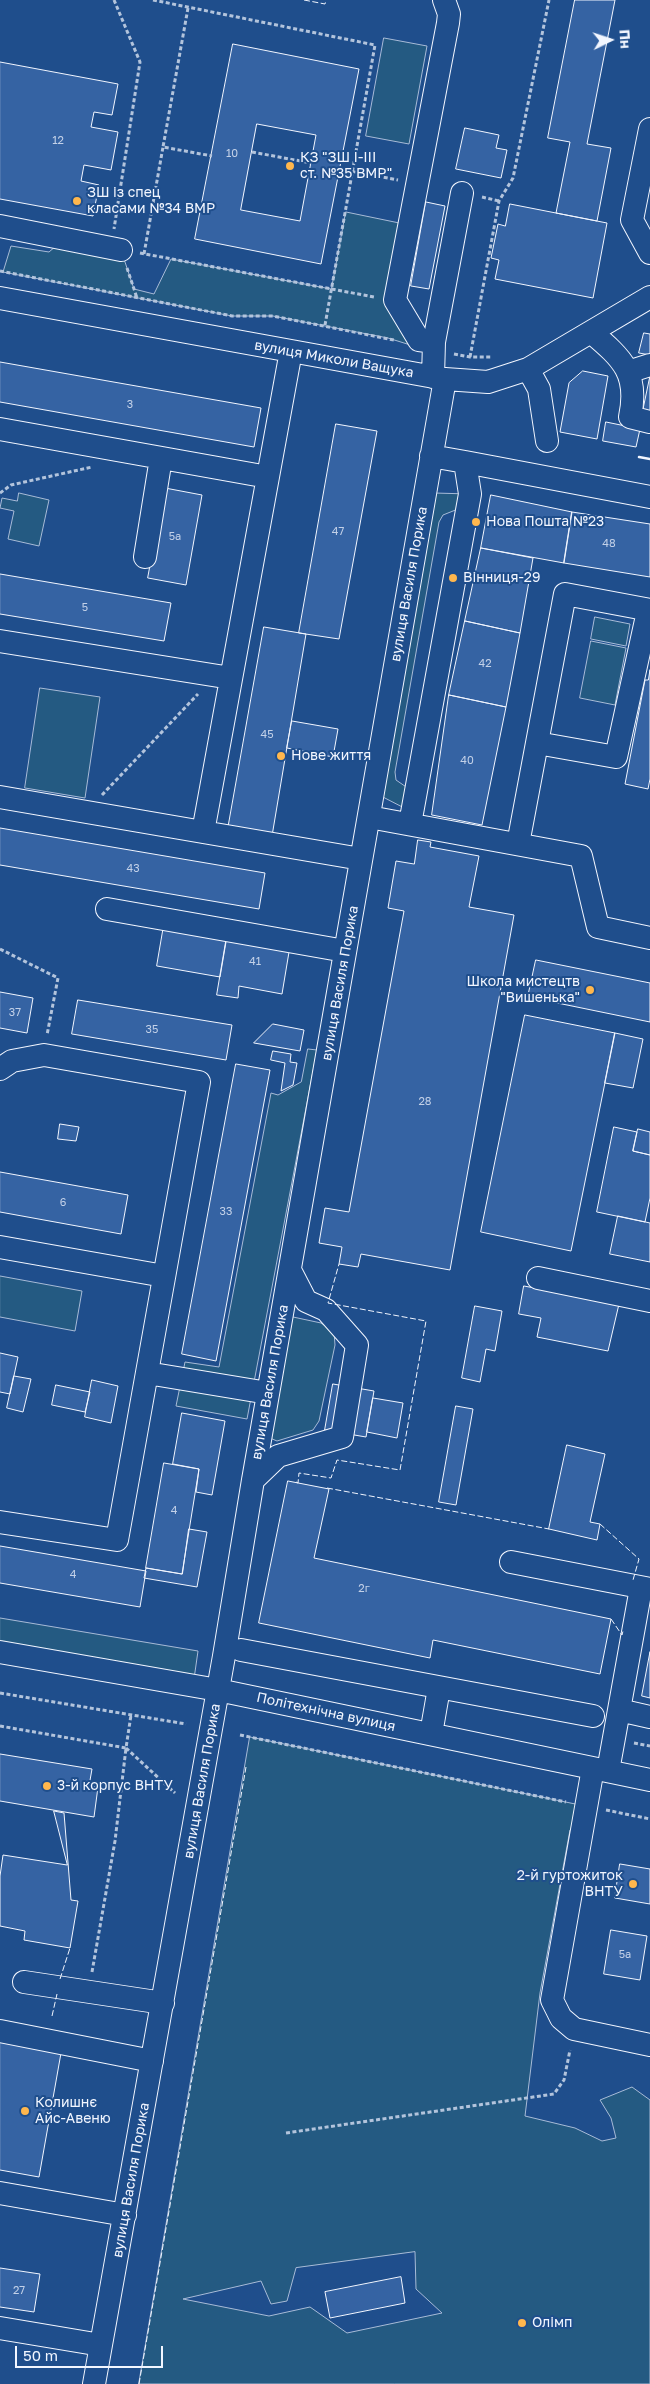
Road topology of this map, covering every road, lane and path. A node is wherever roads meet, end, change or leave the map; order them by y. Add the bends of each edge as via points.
1 (114, 0) edge
2 (153, 0) edge
3 (444, 0) edge
4 (549, 0) edge
5 (188, 8) junction
6 (650, 129) edge
7 (163, 147) junction
8 (252, 152) dead end
9 (212, 156) dead end
10 (311, 163) dead end
11 (462, 194) dead end
12 (0, 226) edge
13 (120, 250) junction
14 (650, 252) edge
15 (144, 254) junction
16 (0, 271) edge
17 (331, 289) junction
18 (137, 297) junction
19 (650, 297) edge
20 (0, 298) edge
21 (395, 300) junction
22 (146, 324) junction
23 (325, 325) junction
24 (592, 332) junction
25 (396, 340) dead end
26 (434, 346) junction
27 (291, 351) junction
28 (470, 357) junction
29 (495, 357) dead end
30 (650, 365) edge
31 (528, 369) junction
32 (628, 372) junction
33 (439, 378) junction
34 (650, 422) edge
35 (0, 429) edge
36 (547, 441) dead end
37 (431, 456) junction
38 (161, 458) junction
39 (465, 462) junction
40 (93, 467) dead end
41 (268, 477) junction
42 (0, 493) edge
43 (650, 497) edge
44 (145, 558) dead end
45 (649, 610) edge
46 (0, 641) edge
47 (223, 676) junction
48 (537, 743) junction
49 (0, 797) edge
50 (86, 812) junction
51 (369, 817) junction
52 (410, 824) junction
53 (203, 832) junction
54 (518, 844) junction
55 (361, 859) junction
56 (107, 909) dead end
57 (650, 938) edge
58 (0, 948) edge
59 (345, 951) junction
60 (44, 1055) junction
61 (0, 1069) edge
62 (0, 1247) edge
63 (290, 1270) junction
64 (164, 1276) junction
65 (538, 1278) dead end
66 (650, 1301) edge
67 (147, 1373) junction
68 (268, 1393) junction
69 (253, 1480) junction
70 (0, 1522) edge
71 (512, 1562) dead end
72 (646, 1588) edge
73 (241, 1650) dead end
74 (0, 1652) edge
75 (439, 1688) junction
76 (218, 1690) junction
77 (0, 1692) edge
78 (619, 1710) junction
79 (131, 1715) junction
80 (592, 1716) dead end
81 (650, 1717) edge
82 (186, 1724) dead end
83 (0, 1726) edge
84 (431, 1734) junction
85 (240, 1735) dead end
86 (126, 1748) junction
87 (600, 1770) junction
88 (650, 1780) edge
89 (175, 1793) dead end
90 (585, 1806) junction
91 (650, 1819) edge
92 (24, 1982) dead end
93 (88, 1992) junction
94 (163, 2003) junction
95 (574, 2029) junction
96 (0, 2031) edge
97 (650, 2045) edge
98 (152, 2061) junction
99 (286, 2133) dead end
100 (0, 2193) edge
101 (125, 2215) junction
102 (0, 2328) edge
103 (102, 2346) junction
104 (94, 2384) edge

1 - 13 path via 140,62 113,228
2 - 5 path
3 - 21 street via 449,14 448,23
4 - 28 path via 513,178 499,201
5 - 7 path
5 - 17 path via 375,45
6 - 14 street via 632,220
7 - 9 path
7 - 15 path
8 - 10 path
11 - 26 street, вулиця Василя Порика
12 - 13 street
13 - 15 path
13 - 18 path
15 - 17 path
16 - 18 path
17 - 21 path
17 - 23 path
18 - 22 path
18 - 23 path via 232,316 273,316
19 - 24 street, вулиця Миколи Ващука
20 - 22 street, вулиця Миколи Ващука
21 - 26 street via 419,340
22 - 27 street, вулиця Миколи Ващука
23 - 25 path
24 - 31 street, вулиця Миколи Ващука
24 - 32 street via 619,358
26 - 28 path
26 - 33 street, вулиця Василя Порика
27 - 33 street, вулиця Миколи Ващука
27 - 41 street
28 - 29 path
30 - 32 street
31 - 33 street, вулиця Миколи Ващука via 488,382
31 - 36 street via 539,389
32 - 34 street via 633,384 630,417
33 - 37 street, вулиця Василя Порика
35 - 38 street
37 - 39 street
37 - 51 street, вулиця Василя Порика
38 - 41 street
38 - 44 street
39 - 43 street
39 - 52 street via 470,494
40 - 42 path via 11,485
41 - 47 street
45 - 48 street via 616,756
45 - 48 street via 565,594
46 - 47 street
47 - 50 path
47 - 53 street
48 - 54 street
49 - 50 street
50 - 53 street
51 - 52 street
51 - 55 street, вулиця Василя Порика
52 - 54 street
53 - 55 street
54 - 57 street via 581,856 598,927
55 - 59 street, вулиця Василя Порика
56 - 59 street
58 - 60 path via 58,978
59 - 63 street, вулиця Василя Порика
60 - 61 street via 12,1061
60 - 64 street via 199,1082
62 - 64 street
63 - 68 street, вулиця Василя Порика
63 - 69 street via 306,1301 326,1310 357,1345 342,1437 278,1456
64 - 67 street
65 - 66 street
67 - 68 street
67 - 70 street via 117,1540
68 - 69 street, вулиця Василя Порика
69 - 76 street, вулиця Василя Порика
71 - 72 street
72 - 78 street
73 - 75 street
74 - 76 street, Політехнічна вулиця
75 - 80 street
75 - 84 street
76 - 84 street, Політехнічна вулиця
76 - 94 street, вулиця Василя Порика
77 - 79 path
78 - 81 street
78 - 87 street
79 - 82 path
79 - 86 path
83 - 86 path
84 - 87 street, Політехнічна вулиця
85 - 90 path
86 - 89 path
86 - 93 path via 115,1841
87 - 88 street, Політехнічна вулиця
87 - 90 street
90 - 91 path
90 - 95 street via 552,2000 561,2018
92 - 93 street
93 - 94 street
94 - 98 street, вулиця Василя Порика
95 - 97 street
95 - 99 path via 564,2080 554,2094
96 - 98 street
98 - 101 street, вулиця Василя Порика
100 - 101 street
101 - 103 street, вулиця Василя Порика
102 - 103 street
103 - 104 street, вулиця Василя Порика

